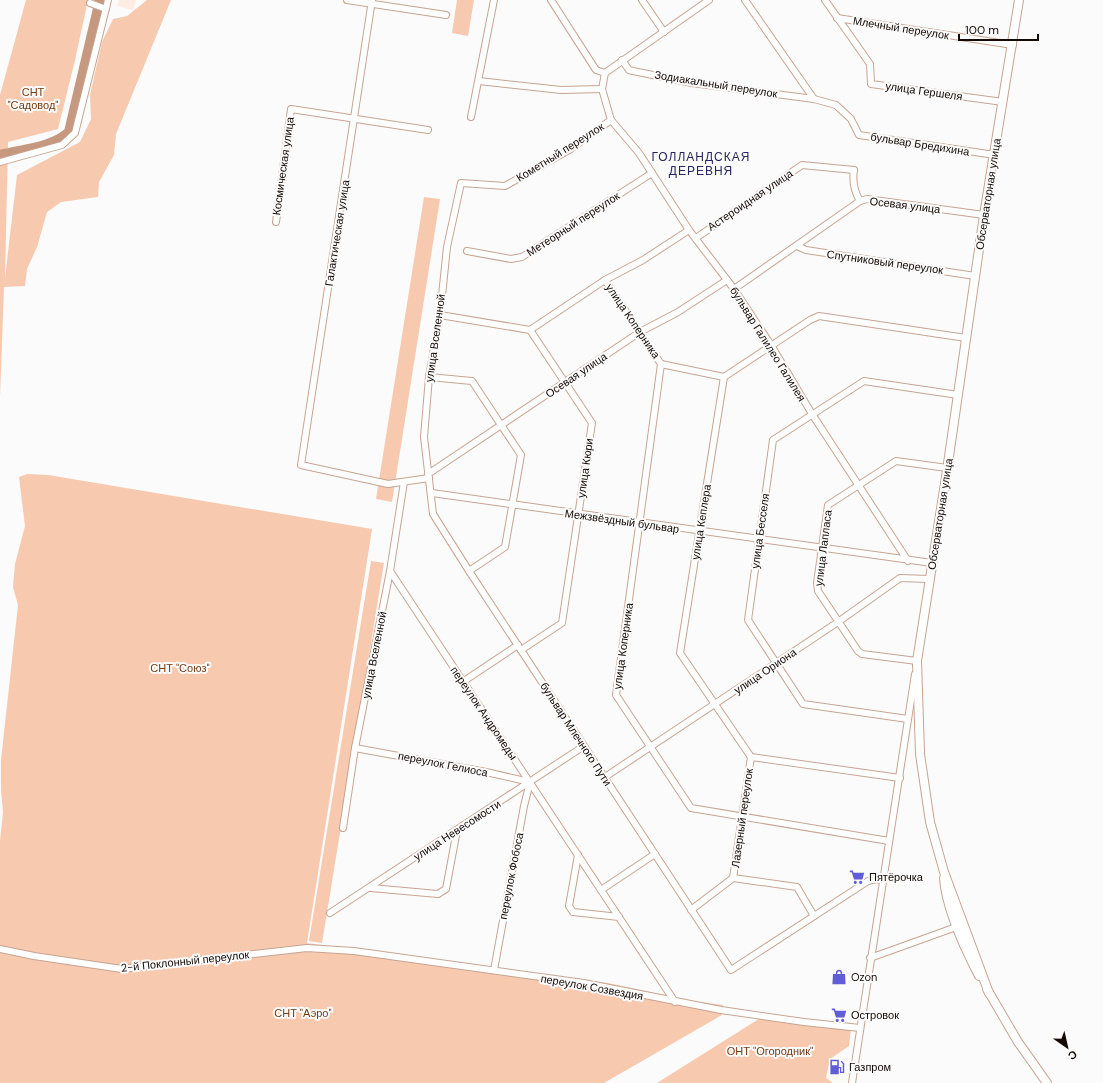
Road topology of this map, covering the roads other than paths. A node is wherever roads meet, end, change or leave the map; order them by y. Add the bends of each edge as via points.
1 (108, 0) edge
2 (347, 0) edge
3 (494, 0) edge
4 (551, 0) edge
5 (642, 0) edge
6 (709, 0) edge
7 (745, 0) edge
8 (825, 0) edge
9 (1020, 0) edge
10 (372, 2) edge
11 (90, 3) dead end
12 (106, 9) junction
13 (446, 15) dead end
14 (837, 18) junction
15 (664, 32) junction
16 (1013, 45) junction
17 (622, 60) junction
18 (605, 73) junction
19 (479, 81) junction
20 (602, 89) junction
21 (814, 99) junction
22 (1003, 102) junction
23 (471, 117) dead end
24 (355, 119) junction
25 (611, 120) junction
26 (428, 130) dead end
27 (995, 155) junction
28 (0, 162) edge
29 (652, 173) junction
30 (462, 183) joint
31 (860, 201) junction
32 (984, 215) junction
33 (276, 222) dead end
34 (689, 230) junction
35 (696, 238) junction
36 (797, 246) junction
37 (467, 251) dead end
38 (975, 276) junction
39 (605, 280) junction
40 (726, 280) junction
41 (734, 289) junction
42 (440, 315) junction
43 (530, 330) junction
44 (640, 332) junction
45 (966, 338) junction
46 (771, 345) junction
47 (661, 364) junction
48 (429, 376) junction
49 (724, 377) junction
50 (565, 382) junction
51 (958, 395) junction
52 (812, 414) junction
53 (501, 424) junction
54 (947, 468) junction
55 (428, 476) junction
56 (404, 482) junction
57 (859, 484) junction
58 (432, 493) junction
59 (513, 506) junction
60 (579, 515) junction
61 (639, 523) junction
62 (699, 531) junction
63 (759, 540) junction
64 (821, 549) junction
65 (908, 560) junction
66 (932, 563) junction
67 (390, 571) junction
68 (469, 571) junction
69 (929, 579) junction
70 (838, 622) junction
71 (519, 648) junction
72 (917, 661) junction
73 (776, 663) junction
74 (464, 682) junction
75 (715, 704) junction
76 (908, 719) junction
77 (584, 746) junction
78 (650, 747) junction
79 (355, 748) junction
80 (751, 757) junction
81 (605, 777) junction
82 (900, 778) junction
83 (530, 782) junction
84 (743, 816) junction
85 (343, 828) dead end
86 (457, 830) junction
87 (889, 841) junction
88 (655, 854) junction
89 (578, 855) junction
90 (734, 878) junction
91 (884, 880) junction
92 (371, 888) junction
93 (601, 890) junction
94 (691, 910) junction
95 (330, 914) dead end
96 (814, 916) junction
97 (619, 917) junction
98 (961, 925) junction
99 (324, 948) joint
100 (0, 949) edge
101 (870, 958) junction
102 (494, 970) junction
103 (675, 1002) junction
104 (860, 1028) junction
105 (852, 1083) edge
106 (1047, 1083) edge

1 - 12 street
2 - 10 street
3 - 19 street
4 - 18 street via 596,70
5 - 15 street
6 - 15 street
7 - 21 street
8 - 14 street, улица Гершеля
9 - 16 main road, Обсерваторная улица
10 - 13 street
10 - 24 street, Галактическая улица
11 - 12 street
12 - 28 street via 75,133 62,145
14 - 16 street, Млечный переулок
14 - 22 street, улица Гершеля via 870,64 871,84
15 - 17 street
16 - 22 main road, Обсерваторная улица
17 - 18 street
17 - 21 street, Зодиакальный переулок via 629,70 633,71
18 - 20 street
19 - 20 street via 561,90
19 - 23 street
20 - 25 street, бульвар Галилео Галилея
21 - 27 street, бульвар Бредихина via 836,105 851,119 859,135
22 - 27 main road, Обсерваторная улица
24 - 26 street
24 - 33 street, Космическая улица via 291,109
24 - 56 street, Галактическая улица via 301,465 388,484
25 - 29 street, бульвар Галилео Галилея
25 - 30 street, Кометный переулок via 569,150 505,186
27 - 32 main road, Обсерваторная улица
29 - 34 street, бульвар Галилео Галилея
29 - 37 street, Метеорный переулок via 522,257 511,259
30 - 42 street, улица Вселенной via 447,247
31 - 32 street, Осевая улица via 867,199
31 - 35 street, Астероидная улица via 855,193 854,170 802,165
31 - 36 street, Осевая улица
32 - 38 main road, Обсерваторная улица
34 - 35 street, бульвар Галилео Галилея
34 - 39 street via 643,260
35 - 40 street, бульвар Галилео Галилея
36 - 38 street, Спутниковый переулок via 806,250
36 - 41 street, Осевая улица
38 - 45 main road, Обсерваторная улица
39 - 43 street
39 - 44 street, улица Коперника
40 - 41 street, бульвар Галилео Галилея
40 - 44 street, Осевая улица via 678,312
41 - 46 street, бульвар Галилео Галилея
42 - 43 street
42 - 48 street, улица Вселенной
43 - 50 street, улица Кюри
44 - 47 street, улица Коперника
44 - 50 street, Осевая улица
45 - 46 street via 819,316
45 - 51 main road, Обсерваторная улица
46 - 49 street
46 - 52 street, бульвар Галилео Галилея
47 - 49 street
47 - 61 street, улица Коперника
48 - 53 street via 472,381
48 - 55 street, улица Вселенной via 424,437
49 - 62 street, улица Кеплера
50 - 53 street, Осевая улица
50 - 60 street, улица Кюри via 592,422
51 - 52 street, улица Бесселя via 864,381
51 - 54 main road, Обсерваторная улица
52 - 57 street, бульвар Галилео Галилея
52 - 63 street, улица Бесселя via 773,440
53 - 55 street, Осевая улица
53 - 59 street via 521,455
54 - 57 street, улица Лапласа via 896,461
54 - 66 main road, Обсерваторная улица
55 - 56 street
55 - 58 street, улица Вселенной
56 - 67 street, улица Вселенной
57 - 64 street, улица Лапласа via 828,505
57 - 65 street, бульвар Галилео Галилея
58 - 59 street, Межзвёздный бульвар
58 - 68 street, бульвар Млечного Пути via 433,514
59 - 60 street, Межзвёздный бульвар
59 - 68 street via 506,547
60 - 61 street, Межзвёздный бульвар
60 - 71 street, улица Кюри via 562,623
61 - 62 street, Межзвёздный бульвар
61 - 78 street, улица Коперника via 616,695
62 - 63 street, Межзвёздный бульвар
62 - 75 street, улица Кеплера via 680,653
63 - 64 street, Межзвёздный бульвар
63 - 73 street, улица Бесселя via 748,620
64 - 65 street, Межзвёздный бульвар
64 - 70 street, улица Лапласа via 816,583 818,591
65 - 66 street, Межзвёздный бульвар
66 - 69 main road, Обсерваторная улица
67 - 74 street, переулок Андромеды
67 - 79 street, улица Вселенной
68 - 71 street, бульвар Млечного Пути
69 - 70 street, улица Ориона via 900,578
69 - 72 main road, Обсерваторная улица
70 - 72 street, улица Лапласа via 862,654
70 - 73 street, улица Ориона
71 - 74 street, улица Кюри
71 - 77 street, бульвар Млечного Пути
72 - 76 street, Обсерваторная улица
72 - 98 main road via 920,754 930,822
73 - 75 street, улица Ориона
73 - 76 street, улица Бесселя via 803,704
74 - 83 street, переулок Андромеды
75 - 78 street, улица Ориона
75 - 80 street, улица Кеплера
76 - 82 street, Обсерваторная улица
77 - 81 street, бульвар Млечного Пути
77 - 83 street, улица Невесомости
78 - 81 street, улица Ориона
78 - 84 street, улица Коперника via 691,808
79 - 83 street, переулок Гелиоса
79 - 85 street, улица Вселенной
80 - 82 street
80 - 84 street, Лазерный переулок
81 - 88 street, бульвар Млечного Пути
82 - 87 street, Обсерваторная улица
83 - 86 street, улица Невесомости
83 - 89 street, переулок Андромеды
83 - 102 street, переулок Фобоса
84 - 87 street, улица Коперника
84 - 90 street, Лазерный переулок
86 - 92 street, улица Невесомости
86 - 92 street via 446,889 438,894
87 - 91 street, Обсерваторная улица
88 - 93 street
88 - 94 street, бульвар Млечного Пути
89 - 93 street, переулок Андромеды
89 - 97 street via 569,906 573,912
90 - 94 street
90 - 96 street via 797,886
91 - 96 street via 868,881
91 - 101 street, Обсерваторная улица
92 - 95 street, улица Невесомости
93 - 97 street, переулок Андромеды
94 - 96 street, бульвар Млечного Пути via 731,970
97 - 103 street, переулок Андромеды
98 - 101 street
98 - 106 main road via 990,993 1018,1042
99 - 100 street, 2-й Поклонный переулок via 258,952 122,969
99 - 102 street, переулок Созвездия
101 - 104 street, Обсерваторная улица
102 - 103 street, переулок Созвездия via 584,983
103 - 104 street, переулок Созвездия
104 - 105 street, Обсерваторная улица

